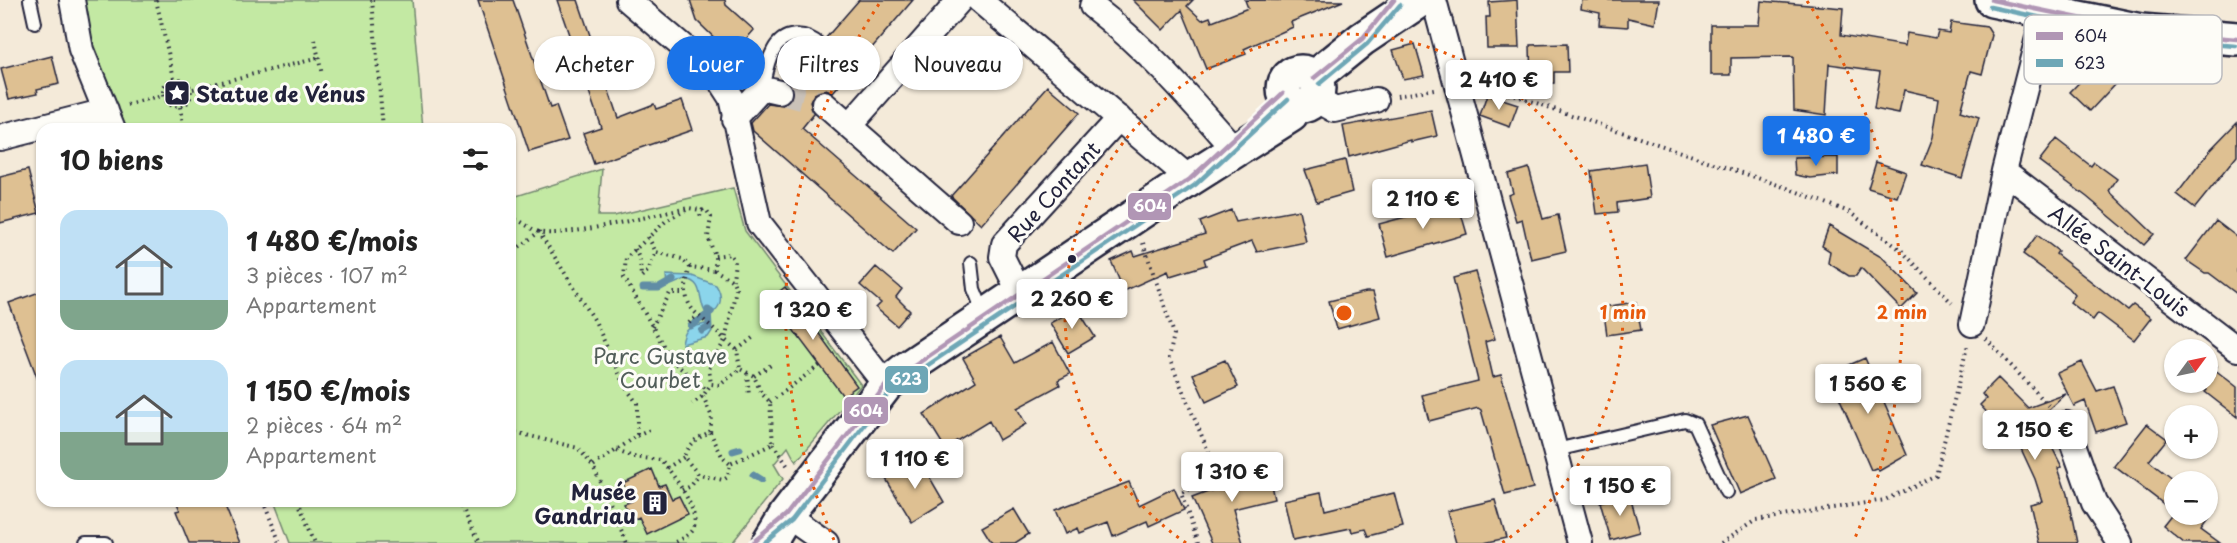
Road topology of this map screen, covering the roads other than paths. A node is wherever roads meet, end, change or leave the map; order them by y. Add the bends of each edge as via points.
1 (30, 0) edge
2 (72, 0) edge
3 (628, 0) edge
4 (960, 0) edge
5 (979, 0) edge
6 (1394, 0) edge
7 (1420, 0) edge
8 (1434, 0) edge
9 (1992, 0) edge
10 (2053, 5) edge
11 (1092, 6) dead end
12 (2087, 15) edge
13 (34, 23) dead end
14 (791, 36) edge
15 (811, 36) edge
16 (2222, 38) edge
17 (1362, 39) junction
18 (2237, 39) edge
19 (777, 47) edge
20 (2026, 84) edge
21 (770, 90) joint
22 (1302, 94) junction
23 (1376, 100) road end
24 (824, 104) tunnel mouth
25 (1119, 118) junction
26 (734, 119) junction
27 (109, 120) edge
28 (91, 123) edge
29 (849, 126) junction
30 (36, 132) edge
31 (0, 138) edge
32 (1229, 143) junction
33 (1180, 170) junction
34 (2004, 171) junction
35 (959, 222) dead end
36 (971, 262) dead end
37 (1014, 281) junction
38 (985, 316) junction
39 (1972, 324) road end
40 (2237, 349) edge
41 (886, 386) junction
42 (2066, 424) road end
43 (1556, 450) junction
44 (1726, 492) dead end
45 (786, 515) junction
46 (2115, 542) edge
47 (86, 543) edge
48 (106, 543) edge
49 (752, 543) edge
50 (770, 543) edge
51 (826, 543) edge
52 (1580, 543) edge

1 - 13 lane
2 - 27 street via 81,50
3 - 26 street via 720,81 731,98
4 - 29 street
5 - 25 street
6 - 17 main road
7 - 17 main road
8 - 43 street
9 - 10 main road
10 - 12 main road
11 - 32 street via 1174,80
14 - 15 lane
16 - 18 main road
17 - 22 main road
19 - 21 lane via 773,51
20 - 34 street
21 - 26 street
22 - 23 street via 1335,110
22 - 32 main road
22 - 33 main road via 1291,115
24 - 29 street
25 - 33 street
25 - 37 street, Rue Contant via 1004,244 1002,257
26 - 41 street via 759,223
27 - 28 street
29 - 35 street
30 - 31 street
32 - 33 main road
33 - 37 main road via 1130,218
34 - 39 street
34 - 40 street, Allée Saint-Louis
36 - 38 lane via 974,290
37 - 38 main road
38 - 41 main road
41 - 45 main road
42 - 46 street via 2094,502
43 - 44 lane via 1685,420 1695,424
43 - 52 street
45 - 49 main road
45 - 50 main road
45 - 51 street
47 - 48 lane

